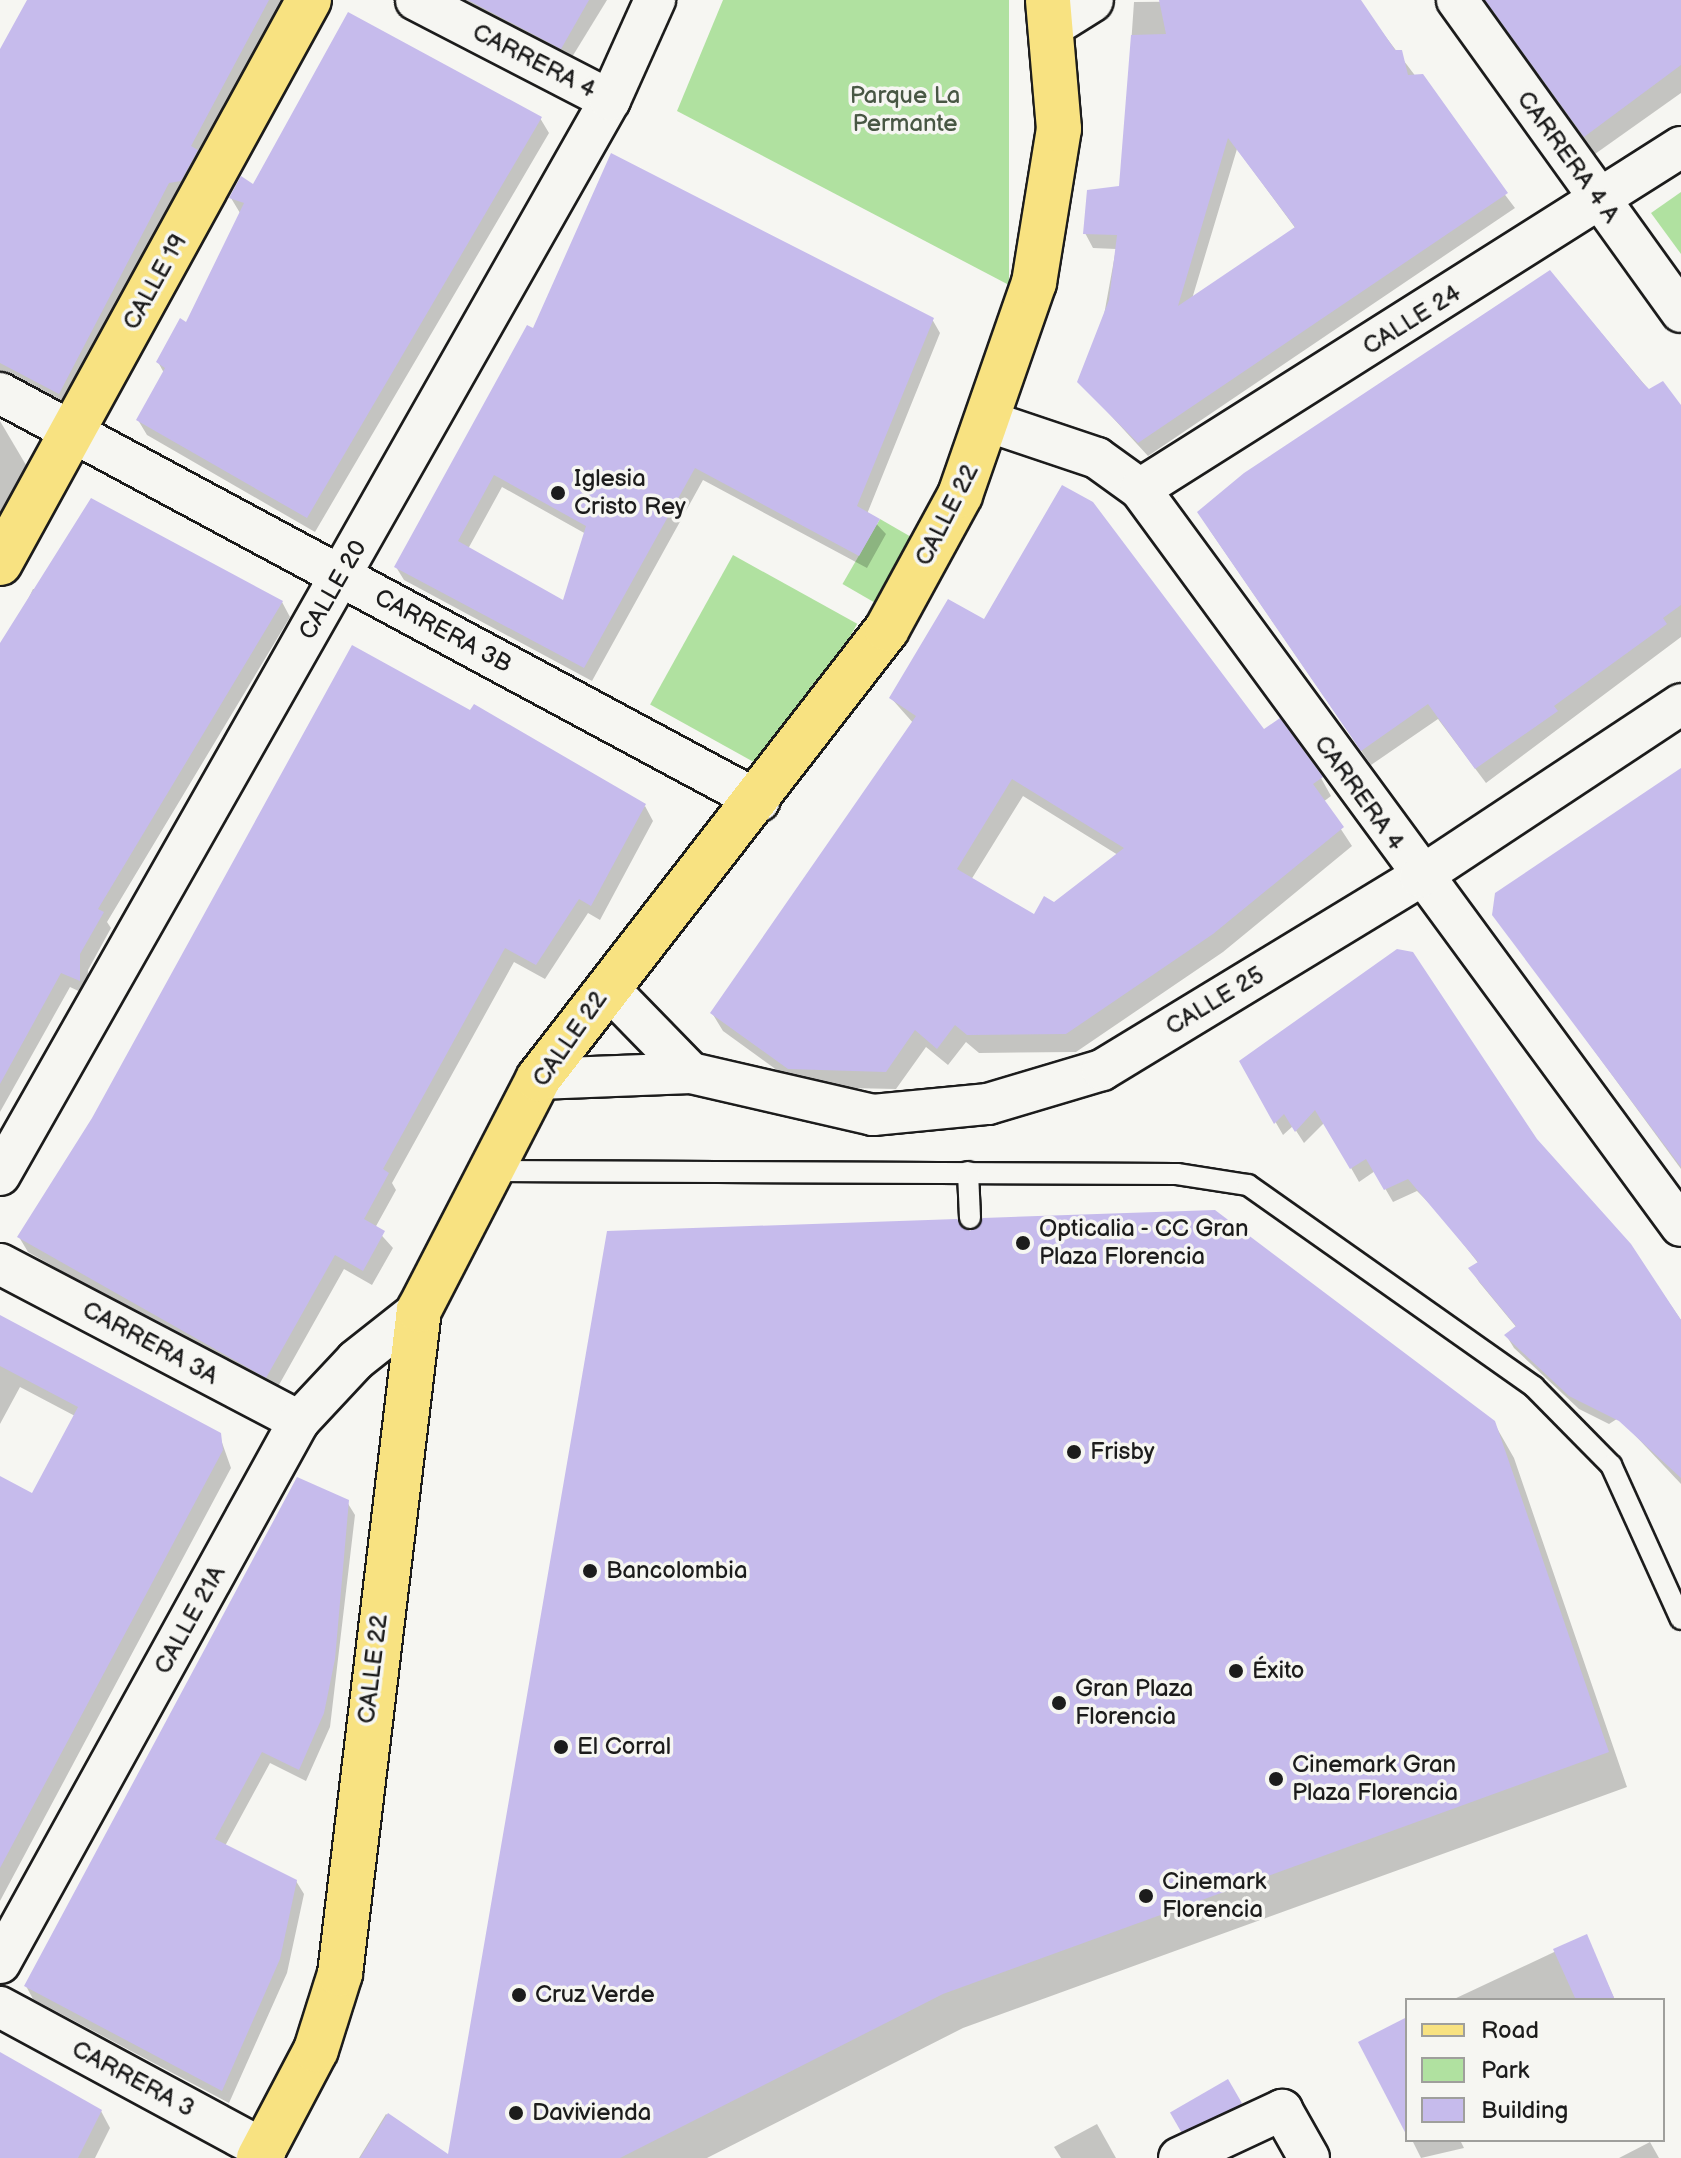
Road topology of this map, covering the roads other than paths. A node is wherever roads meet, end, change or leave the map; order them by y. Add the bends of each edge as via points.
1 (309, 0) edge
2 (416, 0) edge
3 (655, 0) edge
4 (1091, 0) edge
5 (1457, 0) edge
6 (1050, 12) edge
7 (610, 100) junction
8 (1681, 147) edge
9 (1601, 203) junction
10 (1681, 312) edge
11 (0, 393) edge
12 (990, 422) junction
13 (73, 432) junction
14 (1140, 489) junction
15 (0, 563) edge
16 (341, 576) junction
17 (1681, 704) edge
18 (759, 801) junction
19 (1420, 877) junction
20 (607, 987) junction
21 (691, 1073) junction
22 (538, 1079) junction
23 (494, 1171) junction
24 (968, 1172) junction
25 (0, 1175) edge
26 (970, 1218) dead end
27 (1681, 1226) edge
28 (0, 1264) edge
29 (419, 1310) junction
30 (299, 1421) junction
31 (1681, 1619) edge
32 (0, 1963) edge
33 (0, 2007) edge
34 (262, 2154) edge
35 (1179, 2158) edge
36 (1309, 2158) edge

1 - 13 main road, CALLE 19
2 - 7 street, CARRERA 4
3 - 7 street, CALLE 20
4 - 6 street
5 - 9 street, CARRERA 4 A
6 - 12 main road, CALLE 22 via 1059,129 1034,283
7 - 16 street, CALLE 20
8 - 9 street, CALLE 24
9 - 10 street, CARRERA 4 A
9 - 14 street, CALLE 24
11 - 13 street, CARRERA 3B
12 - 14 street, CARRERA 4 via 1097,458
12 - 18 main road, CALLE 22 via 960,495 887,629
13 - 15 main road, CALLE 19
13 - 16 street, CARRERA 3B
14 - 19 street, CARRERA 4
16 - 18 street, CARRERA 3B
16 - 25 street, CALLE 20
17 - 19 street, CALLE 25
18 - 20 main road, CALLE 22
19 - 21 street, CALLE 25 via 1102,1070 988,1104 873,1115
19 - 27 street, CARRERA 4
20 - 21 street
20 - 22 main road, CALLE 22
21 - 22 street, CALLE 25
22 - 23 main road, CALLE 22
23 - 24 lane
23 - 29 main road, CALLE 22
24 - 26 lane
24 - 31 lane via 1177,1174 1248,1185 1302,1218 1534,1387 1611,1465
28 - 30 street, CARRERA 3A
29 - 30 street, CALLE 21A via 356,1360
29 - 34 main road, CALLE 22 via 340,1974 316,2050
30 - 32 street, CALLE 21A
33 - 34 street, CARRERA 3
35 - 36 street via 1282,2110

